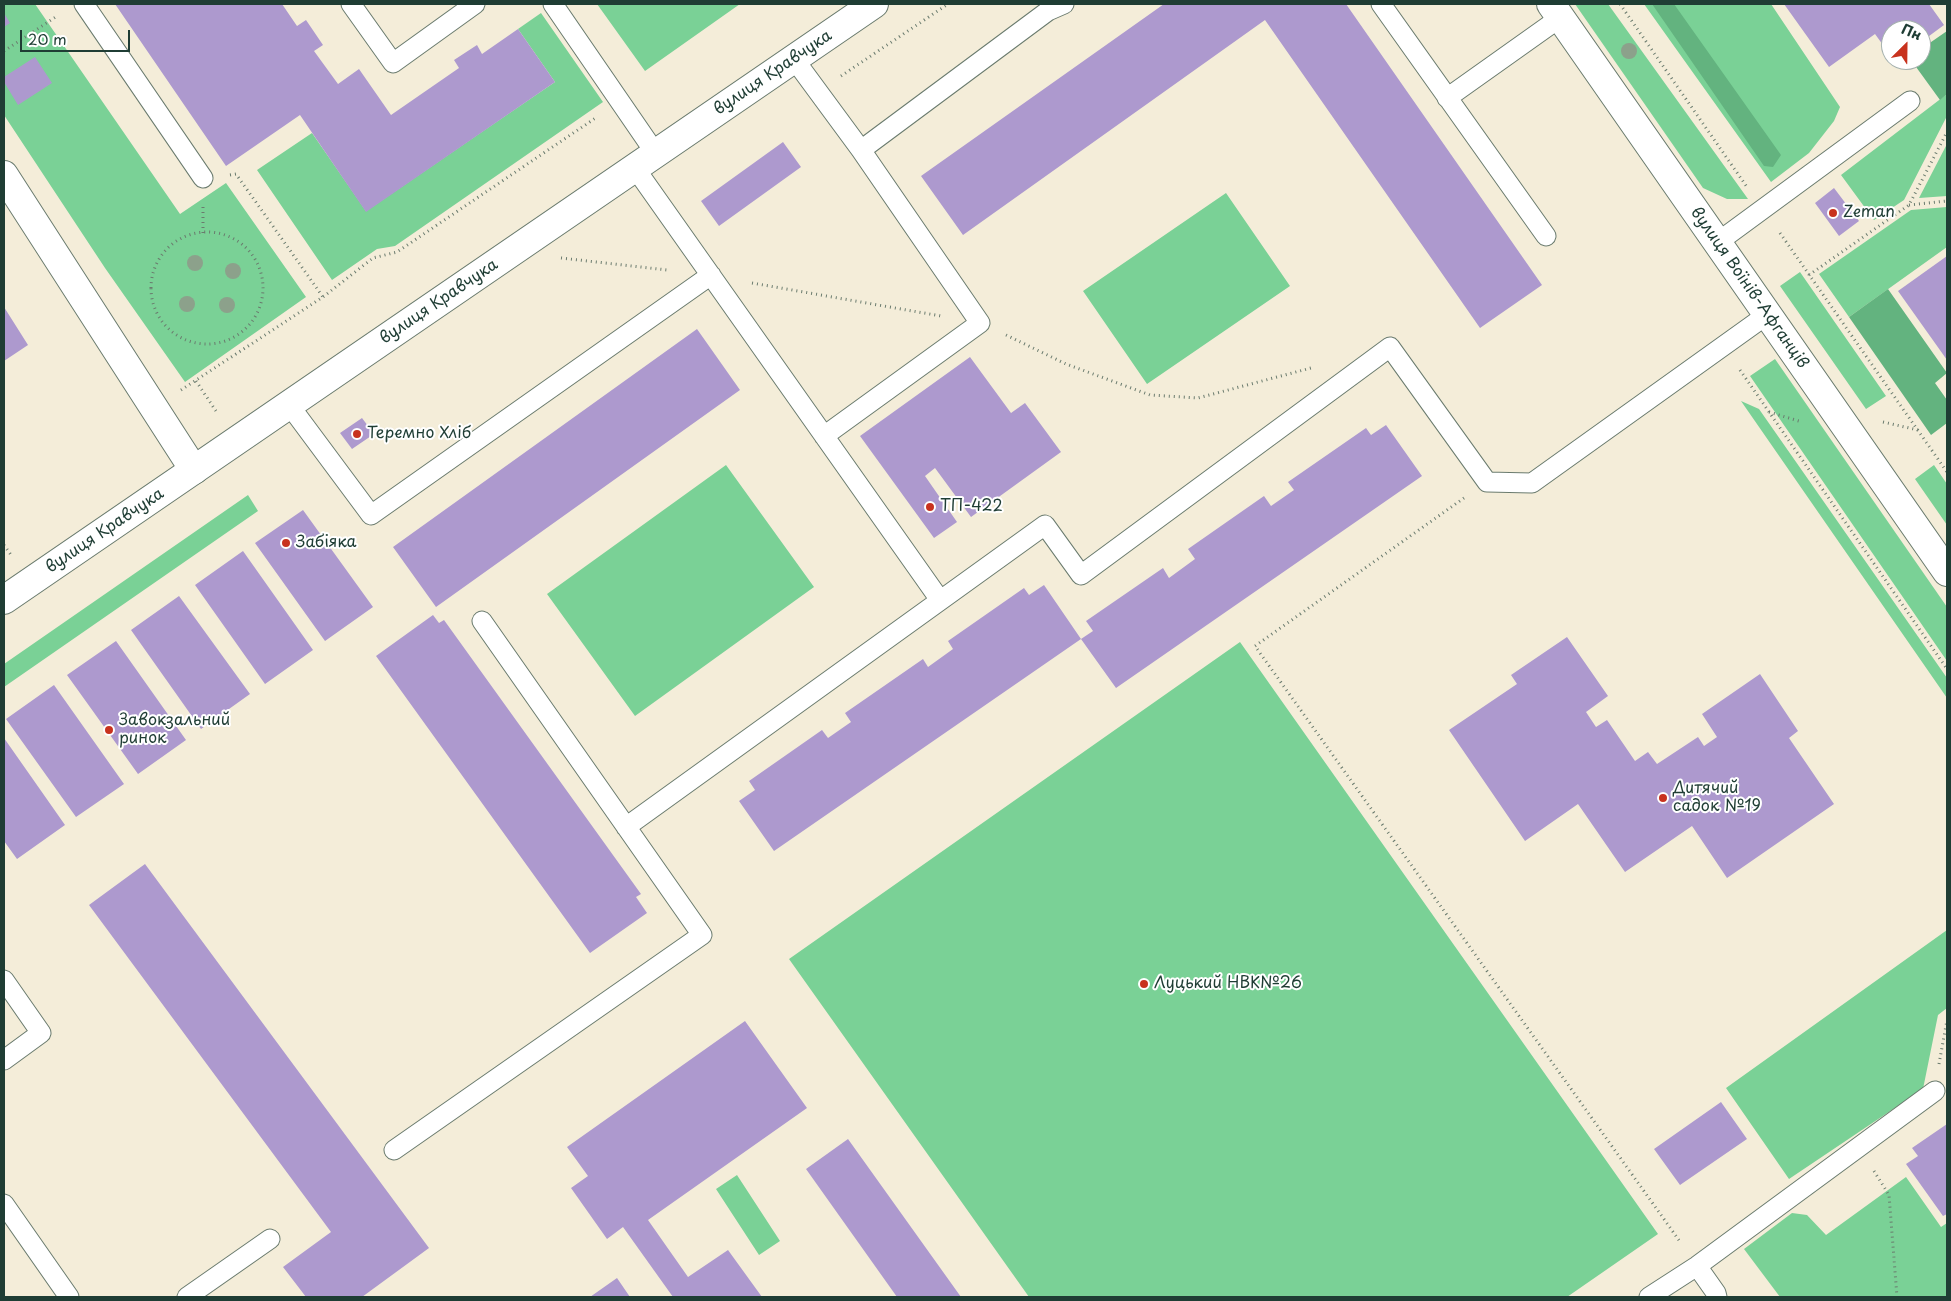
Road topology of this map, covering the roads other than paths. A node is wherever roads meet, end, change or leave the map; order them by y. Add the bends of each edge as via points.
1 (84, 4) edge
2 (351, 4) edge
3 (476, 4) edge
4 (553, 4) edge
5 (874, 4) edge
6 (1064, 4) edge
7 (1381, 4) edge
8 (1556, 10) edge
9 (794, 59) junction
10 (1448, 98) junction
11 (1910, 101) dead end
12 (861, 150) junction
13 (645, 161) junction
14 (4, 175) edge
15 (204, 178) road end
16 (1546, 236) dead end
17 (1718, 242) junction
18 (711, 275) junction
19 (1768, 314) junction
20 (290, 406) junction
21 (824, 436) junction
22 (194, 470) junction
23 (1947, 572) edge
24 (4, 600) edge
25 (940, 600) junction
26 (482, 621) dead end
27 (626, 827) junction
28 (4, 980) edge
29 (4, 1060) edge
30 (1934, 1092) road end
31 (394, 1150) dead end
32 (4, 1204) edge
33 (270, 1239) dead end
34 (1697, 1266) junction
35 (70, 1297) edge
36 (187, 1297) edge
37 (1649, 1297) edge
38 (1717, 1297) edge

1 - 15 lane
2 - 3 lane via 393,63
4 - 13 lane via 620,101
5 - 9 street, вулиця Кравчука
6 - 12 lane via 1048,11
7 - 10 lane
8 - 10 lane
8 - 17 street, вулиця Воїнів-Афганців
9 - 12 lane
9 - 13 street, вулиця Кравчука
10 - 16 lane
11 - 17 lane
12 - 21 lane via 980,323
13 - 18 lane
13 - 20 street, вулиця Кравчука
14 - 22 street
17 - 19 street, вулиця Воїнів-Афганців
18 - 20 lane via 371,515
18 - 21 lane
19 - 23 street, вулиця Воїнів-Афганців
19 - 25 lane via 1532,483 1487,482 1390,347 1081,575 1045,525
20 - 22 street, вулиця Кравчука
21 - 25 lane
22 - 24 street, вулиця Кравчука
25 - 27 lane
26 - 27 lane
27 - 31 lane via 702,935
28 - 29 lane via 42,1033
30 - 34 lane
32 - 35 lane
33 - 36 lane
34 - 37 lane
34 - 38 lane

